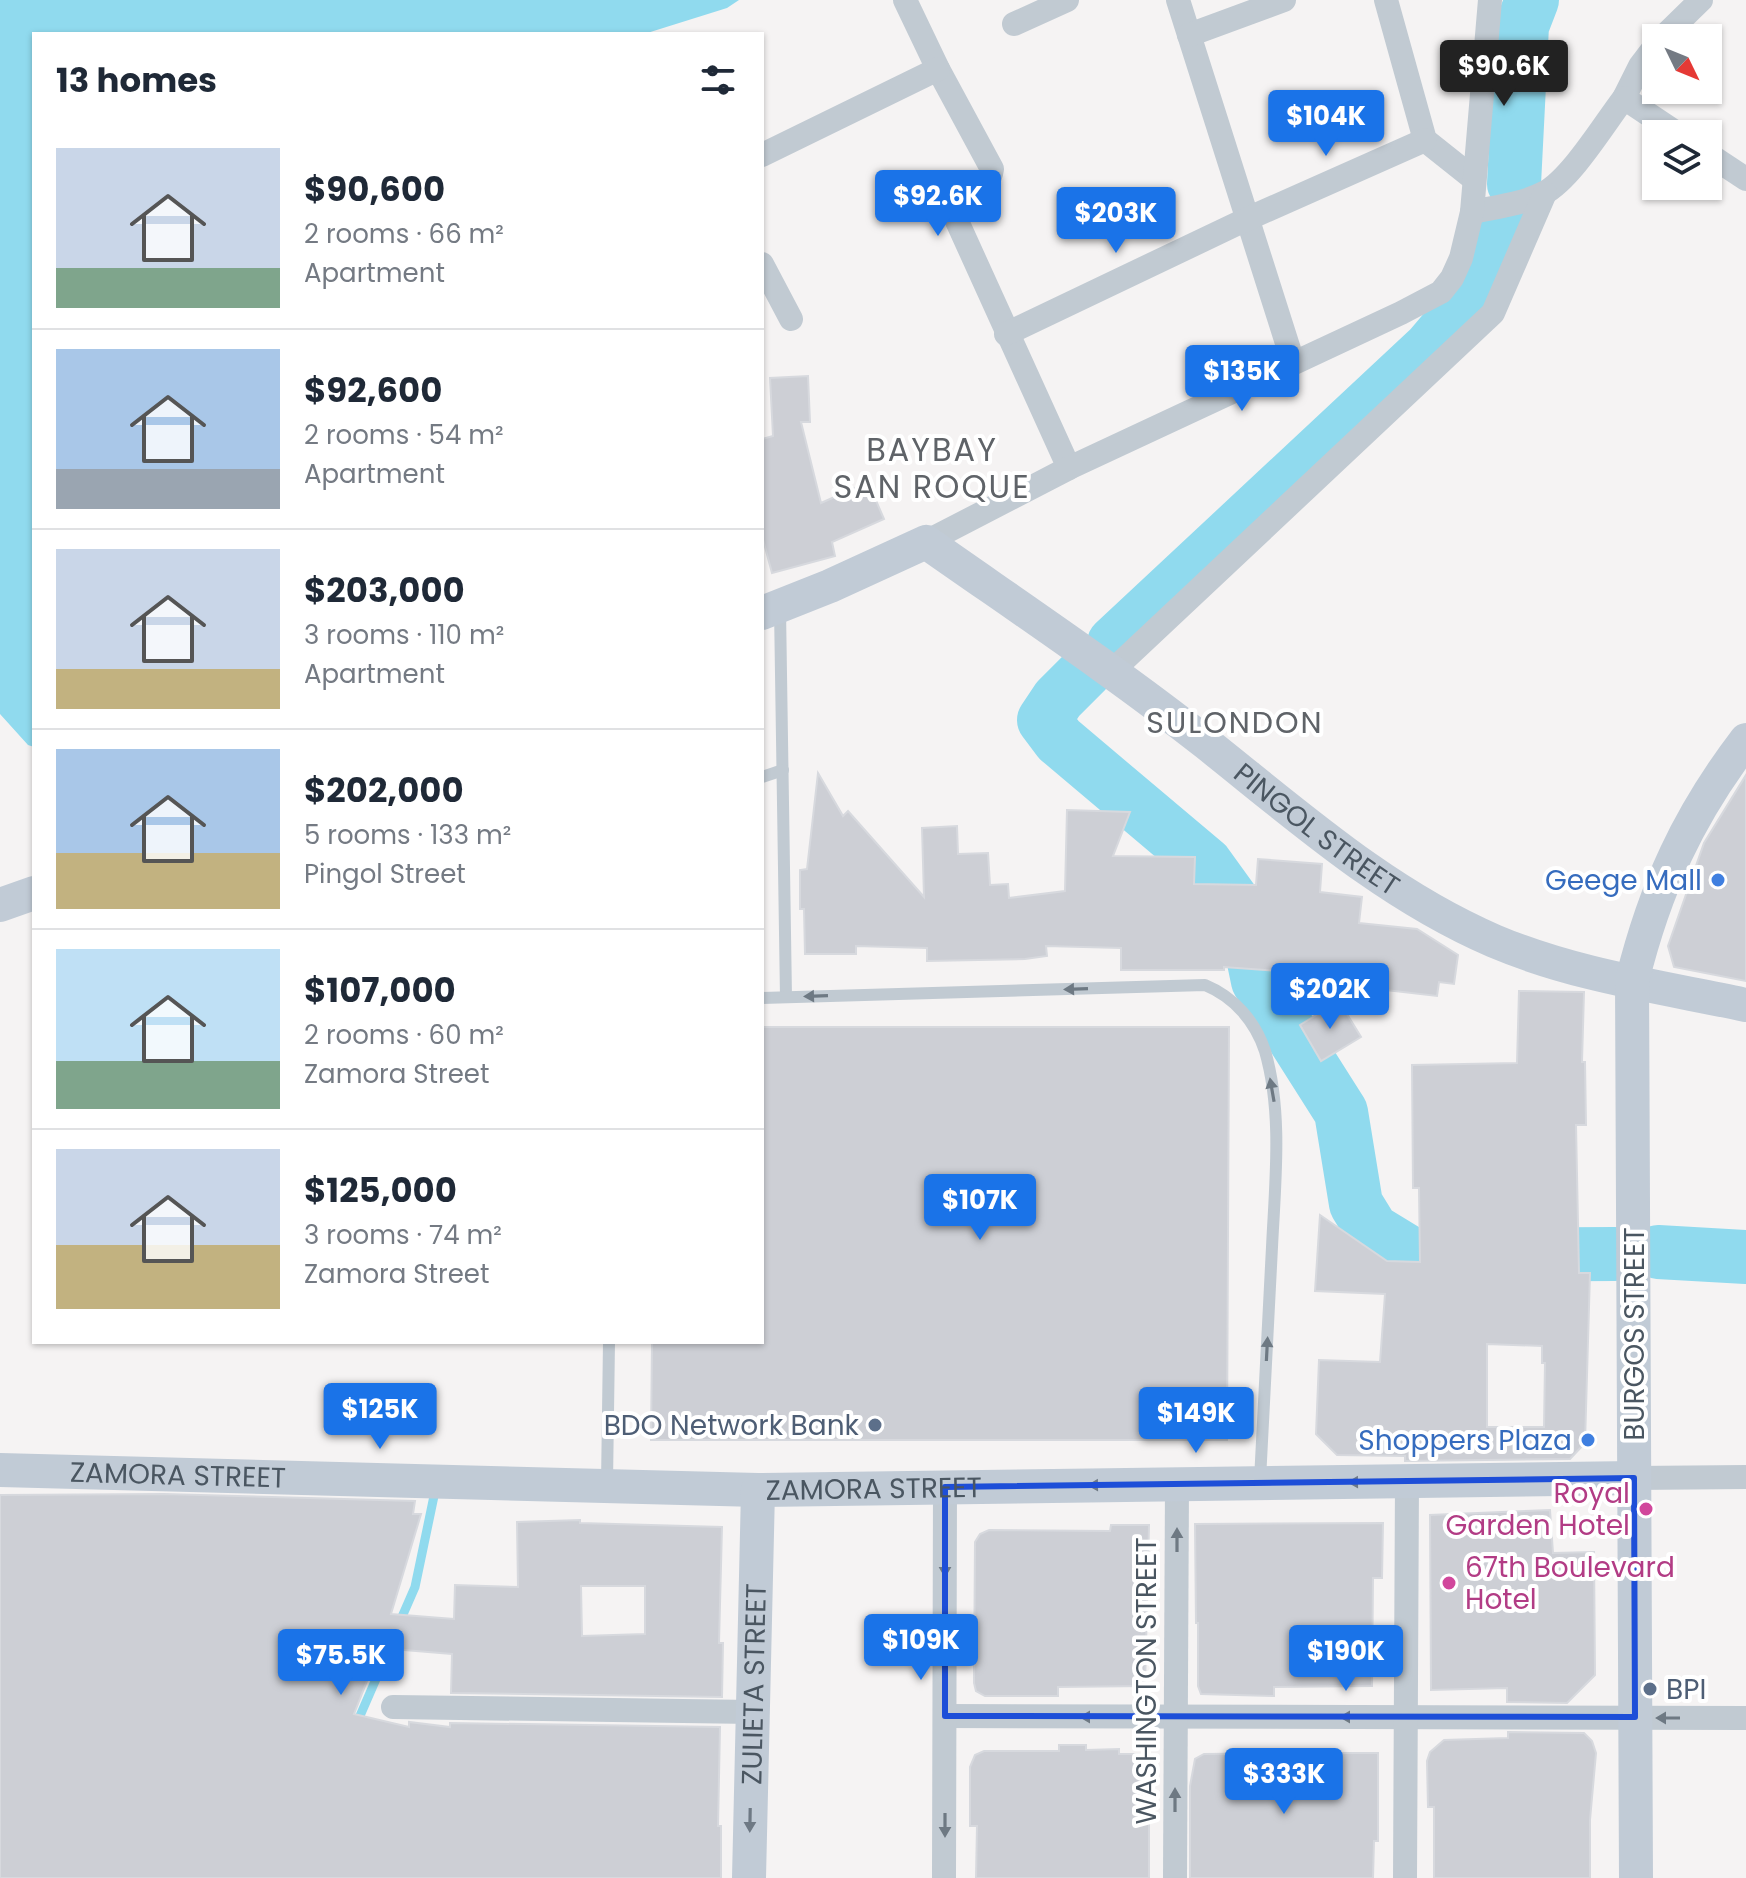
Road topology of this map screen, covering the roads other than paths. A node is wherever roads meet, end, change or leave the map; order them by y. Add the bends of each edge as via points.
1 (905, 0) edge
2 (1067, 0) edge
3 (1178, 0) edge
4 (1284, 0) edge
5 (1386, 0) edge
6 (1490, 0) edge
7 (1701, 0) edge
8 (1014, 24) dead end
9 (1676, 24) edge
10 (1189, 35) junction
11 (1642, 66) edge
12 (938, 69) junction
13 (1624, 98) junction
14 (1657, 120) edge
15 (1425, 140) junction
16 (764, 154) edge
17 (1722, 163) edge
18 (1474, 179) junction
19 (1746, 179) edge
20 (1545, 193) junction
21 (1472, 212) junction
22 (1247, 219) junction
23 (764, 268) edge
24 (791, 319) dead end
25 (1006, 334) junction
26 (1293, 362) junction
27 (1069, 468) junction
28 (926, 542) junction
29 (771, 610) edge
30 (1112, 671) junction
31 (1746, 740) edge
32 (783, 770) junction
33 (764, 776) edge
34 (32, 894) edge
35 (0, 905) edge
36 (1632, 981) junction
37 (786, 997) junction
38 (764, 998) edge
39 (1746, 1005) edge
40 (609, 1344) edge
41 (0, 1470) edge
42 (1746, 1477) edge
43 (1634, 1478) junction
44 (1407, 1481) junction
45 (1260, 1483) junction
46 (1177, 1484) junction
47 (607, 1486) junction
48 (945, 1487) junction
49 (758, 1490) junction
50 (393, 1707) dead end
51 (753, 1712) junction
52 (945, 1716) junction
53 (1176, 1717) junction
54 (1406, 1717) junction
55 (1635, 1717) junction
56 (1746, 1718) edge
57 (749, 1878) edge
58 (944, 1878) edge
59 (1175, 1878) edge
60 (1405, 1878) edge
61 (1636, 1878) edge

1 - 12 street
2 - 8 street
3 - 10 street
4 - 10 street
5 - 15 street
6 - 18 street
7 - 9 street
10 - 22 street
11 - 13 street
12 - 16 street
12 - 25 street via 992,169 991,179 959,208 956,219
13 - 14 street
13 - 20 street via 1563,179
15 - 18 street
15 - 22 street
17 - 19 street
18 - 21 street
20 - 21 street
20 - 30 street via 1493,313
21 - 26 street via 1461,258 1441,292
22 - 25 street
22 - 26 street
23 - 24 street
25 - 27 street
26 - 27 street
27 - 28 street
28 - 29 street
28 - 30 street, PINGOL STREET
29 - 32 lane
30 - 36 street, PINGOL STREET via 1330,844 1445,918 1539,959
31 - 36 street, BURGOS STREET via 1686,832 1667,872
32 - 33 lane
32 - 37 lane
34 - 35 street
36 - 39 street, PINGOL STREET
36 - 43 street, BURGOS STREET
37 - 38 lane
45 -> 37 lane via 1274,1102 1264,1050 1238,1006 1205,985
40 - 47 lane
41 - 47 street, ZAMORA STREET
42 - 43 street, ZAMORA STREET
43 - 44 street, ZAMORA STREET
43 - 55 street, BURGOS STREET
44 -> 45 street, ZAMORA STREET
44 - 54 street
45 - 46 street, ZAMORA STREET
46 -> 48 street, ZAMORA STREET
53 -> 46 street, WASHINGTON STREET
47 - 49 street, ZAMORA STREET
48 - 49 street, ZAMORA STREET
48 -> 52 street
49 - 51 street, ZULIETA STREET
50 - 51 street
51 -> 57 street, ZULIETA STREET
53 -> 52 street
52 -> 58 street
54 -> 53 street
59 -> 53 street, WASHINGTON STREET
54 - 55 street
54 - 60 street
56 -> 55 street
55 - 61 street, BURGOS STREET

